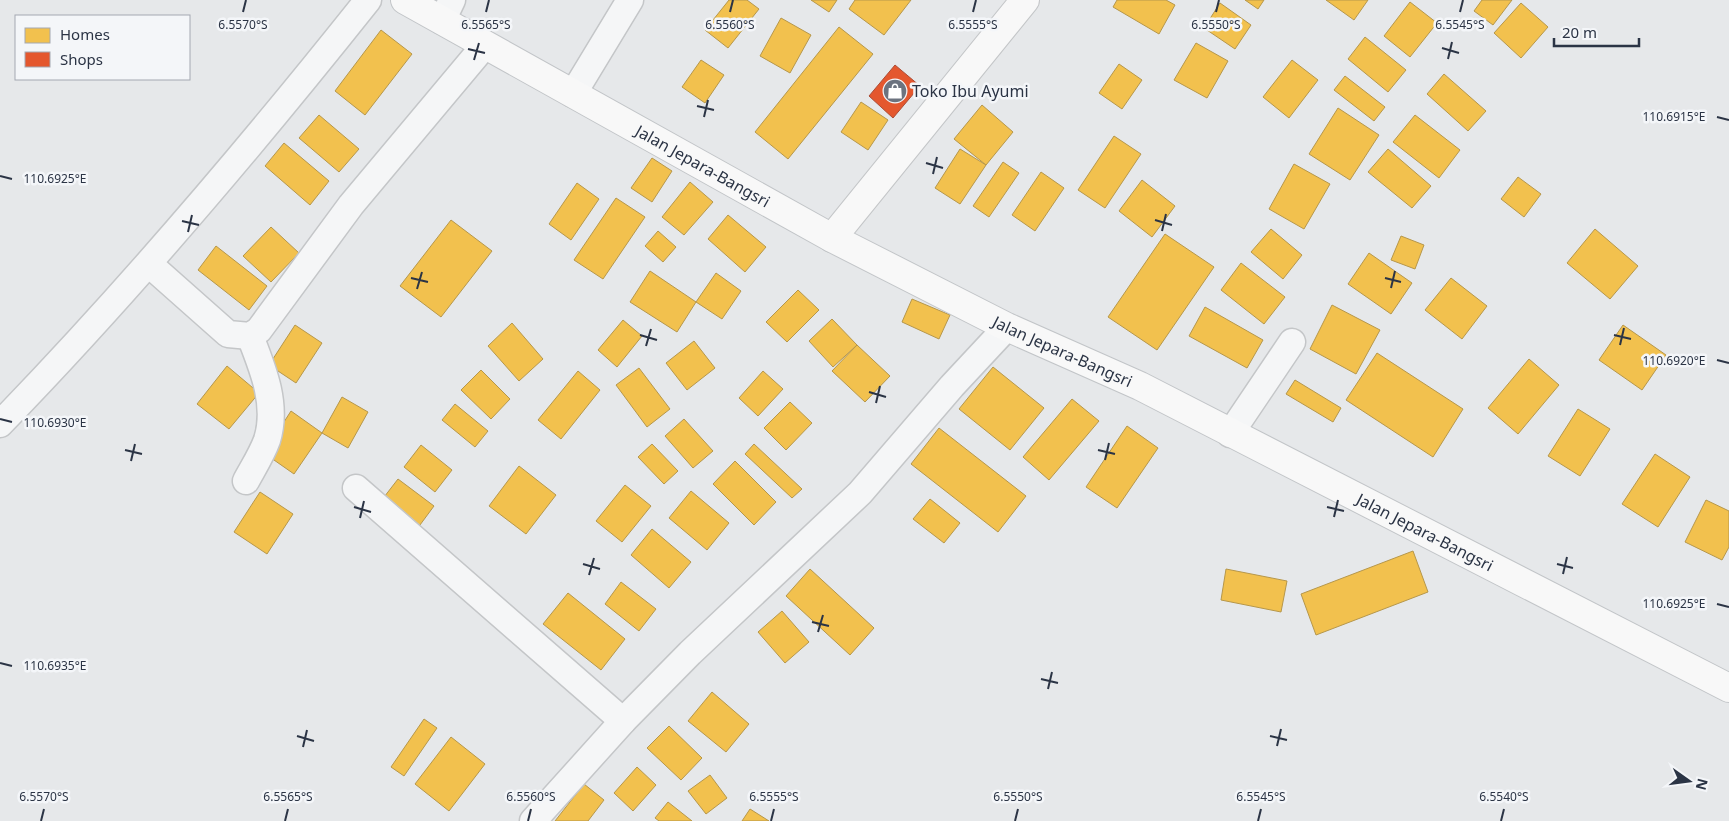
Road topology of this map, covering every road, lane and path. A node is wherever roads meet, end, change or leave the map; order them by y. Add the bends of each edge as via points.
1 (368, 0) edge
2 (405, 0) edge
3 (630, 0) edge
4 (1025, 0) edge
5 (447, 11) edge
6 (485, 46) junction
7 (573, 94) junction
8 (832, 238) junction
9 (149, 264) junction
10 (1007, 327) junction
11 (250, 336) junction
12 (1292, 342) dead end
13 (0, 424) edge
14 (1230, 434) junction
15 (246, 481) dead end
16 (356, 488) dead end
17 (1729, 688) edge
18 (623, 720) junction
19 (532, 821) edge

1 - 9 street via 241,158
2 - 5 main road, Jalan Jepara-Bangsri
3 - 7 street
4 - 8 main road
5 - 6 main road, Jalan Jepara-Bangsri
6 - 7 main road, Jalan Jepara-Bangsri
6 - 11 street via 351,205 259,330
7 - 8 main road, Jalan Jepara-Bangsri
8 - 10 main road, Jalan Jepara-Bangsri
9 - 11 street via 228,334
9 - 13 street
10 - 14 main road, Jalan Jepara-Bangsri via 1140,386
10 - 18 street via 860,493
11 - 15 street via 265,380 271,413 266,442
12 - 14 street
14 - 17 main road, Jalan Jepara-Bangsri
16 - 18 street
18 - 19 street

